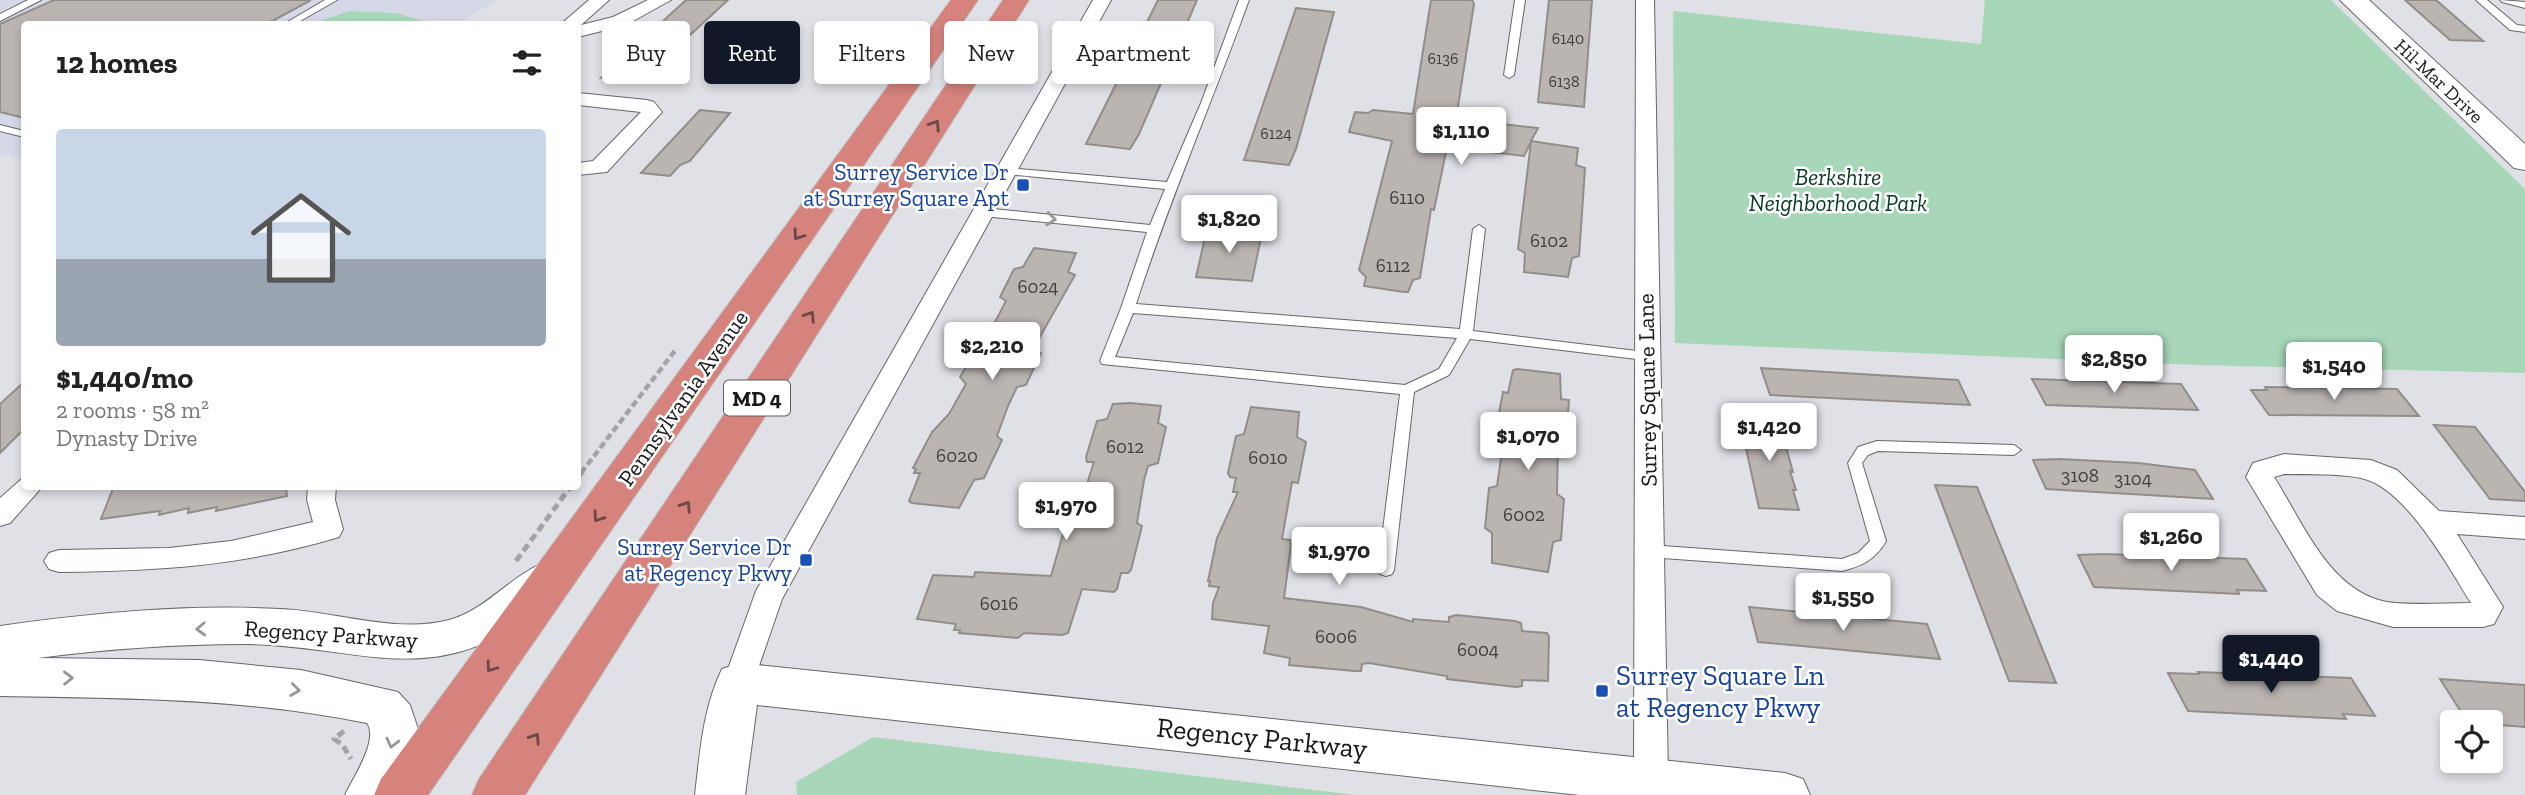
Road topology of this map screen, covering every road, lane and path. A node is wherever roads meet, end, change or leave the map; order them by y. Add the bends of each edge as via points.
1 (36, 0) edge
2 (332, 0) edge
3 (600, 0) edge
4 (662, 0) edge
5 (965, 0) edge
6 (1016, 0) edge
7 (1102, 0) edge
8 (1244, 0) edge
9 (1520, 0) edge
10 (1645, 0) edge
11 (2353, 0) edge
12 (2481, 0) edge
13 (2505, 0) edge
14 (2525, 5) edge
15 (0, 18) edge
16 (294, 21) edge
17 (574, 21) edge
18 (2525, 29) edge
19 (581, 30) edge
20 (1509, 75) dead end
21 (581, 99) edge
22 (0, 128) edge
23 (21, 133) edge
24 (2521, 154) edge
25 (581, 169) edge
26 (1006, 171) junction
27 (1171, 186) junction
28 (983, 212) junction
29 (1154, 229) junction
30 (1479, 229) dead end
31 (1128, 308) junction
32 (1465, 334) junction
33 (1645, 356) junction
34 (1407, 390) junction
35 (2014, 450) dead end
36 (25, 490) edge
37 (322, 490) edge
38 (568, 490) edge
39 (0, 515) edge
40 (2432, 521) junction
41 (2525, 528) edge
42 (329, 529) joint
43 (1649, 551) junction
44 (59, 561) dead end
45 (510, 570) dead end
46 (1386, 570) dead end
47 (559, 572) junction
48 (0, 645) edge
49 (0, 677) edge
50 (739, 683) junction
51 (1651, 779) junction
52 (370, 795) edge
53 (400, 795) edge
54 (497, 795) edge
55 (720, 795) edge
56 (1785, 795) edge

1 - 15 lane
2 - 16 lane
3 - 17 street
4 - 19 street via 619,21
5 -> 47 highway, Pennsylvania Avenue / MD 4
54 -> 6 highway, MD 4
7 - 26 street
8 - 27 lane
9 - 20 lane
10 - 33 street, Surrey Square Lane
11 - 24 street, Hil-Mar Drive
12 - 18 lane via 2514,28
13 - 14 lane
21 - 25 street via 647,106 652,112 600,167
22 - 23 lane
26 - 27 lane
26 - 28 street
27 - 29 lane
28 -> 29 lane
28 - 50 street via 767,599
29 - 31 lane
30 - 32 lane
31 - 32 lane
31 - 34 lane via 1107,361
32 - 33 lane
32 - 34 lane via 1444,372
33 - 43 street, Surrey Square Lane
34 - 46 lane
35 - 43 lane via 1877,446 1863,451 1856,463 1878,541 1871,554 1859,561 1842,565
36 - 39 street
37 - 42 street
38 - 45 path
40 - 40 street via 2484,598 2488,607 2483,615 2393,615 2348,602 2328,587 2260,477 2263,470 2284,464 2370,470 2402,490
40 - 41 street
42 - 44 street via 231,552 169,559
43 - 51 street, Surrey Square Lane
47 -> 48 street, Regency Parkway via 484,623 441,640 278,627 46,638
47 -> 53 highway, Pennsylvania Avenue / MD 4
49 -> 52 street via 199,680 301,690 381,706 393,720 395,732
50 - 51 street, Regency Parkway
50 - 55 street via 726,736
51 - 56 street, Regency Parkway

